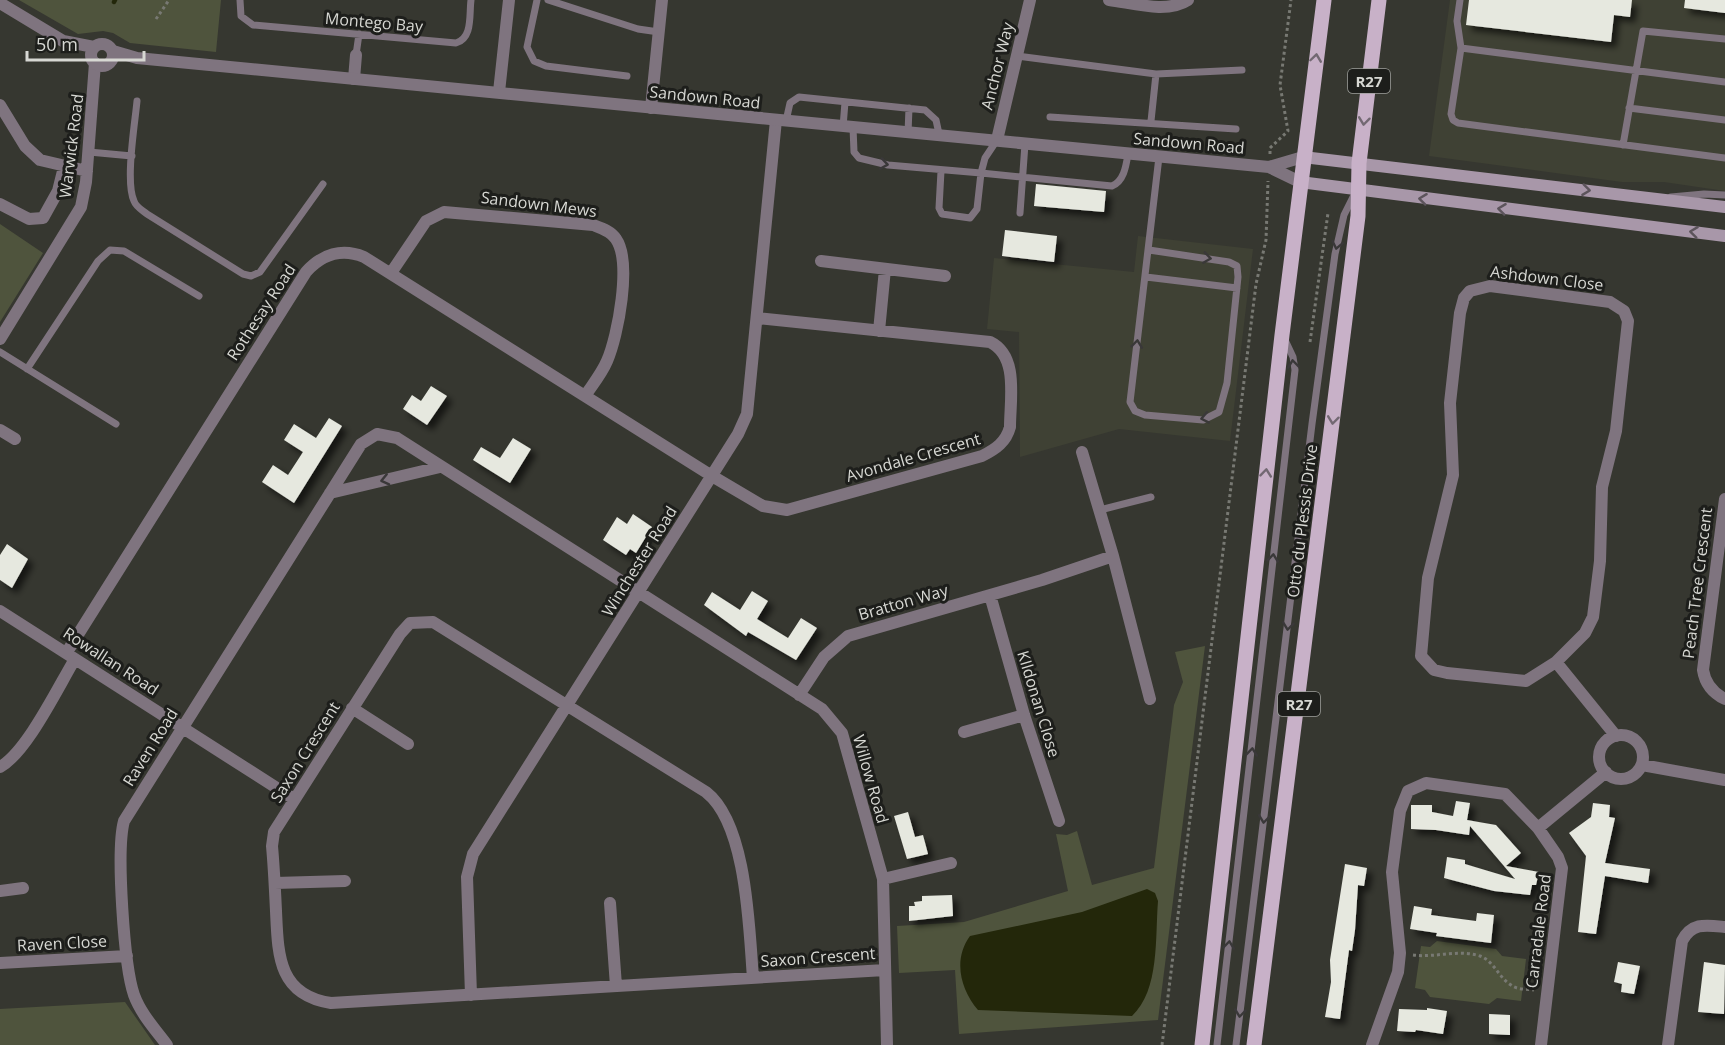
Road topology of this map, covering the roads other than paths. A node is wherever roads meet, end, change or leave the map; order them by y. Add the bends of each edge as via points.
1 (240, 0) edge
2 (471, 0) edge
3 (509, 0) edge
4 (537, 0) edge
5 (548, 0) edge
6 (662, 0) edge
7 (1030, 0) edge
8 (1109, 0) edge
9 (1188, 0) edge
10 (1324, 0) edge
11 (1379, 0) edge
12 (1460, 0) edge
13 (0, 3) edge
14 (659, 32) junction
15 (359, 34) junction
16 (1725, 39) edge
17 (1461, 48) junction
18 (356, 55) joint
19 (1017, 56) junction
20 (102, 58) junction
21 (1242, 70) dead end
22 (1635, 71) junction
23 (1156, 74) junction
24 (627, 76) dead end
25 (354, 79) junction
26 (1725, 82) edge
27 (499, 92) junction
28 (137, 101) dead end
29 (845, 102) junction
30 (0, 105) edge
31 (651, 108) junction
32 (909, 108) junction
33 (1629, 108) junction
34 (1050, 117) dead end
35 (781, 120) junction
36 (1725, 120) edge
37 (1151, 121) junction
38 (848, 127) junction
39 (1236, 129) dead end
40 (908, 133) junction
41 (939, 134) junction
42 (997, 140) junction
43 (1025, 144) junction
44 (1623, 145) junction
45 (89, 152) junction
46 (1128, 154) junction
47 (132, 156) junction
48 (1158, 157) junction
49 (1303, 158) junction
50 (1725, 158) edge
51 (1359, 163) junction
52 (64, 167) junction
53 (1269, 167) junction
54 (87, 171) junction
55 (941, 171) junction
56 (981, 173) junction
57 (1023, 177) junction
58 (1300, 182) junction
59 (323, 184) dead end
60 (1357, 190) junction
61 (1725, 195) edge
62 (1663, 199) junction
63 (0, 204) edge
64 (1725, 207) edge
65 (1020, 213) dead end
66 (1725, 236) edge
67 (1149, 250) junction
68 (821, 261) dead end
69 (885, 269) junction
70 (391, 273) junction
71 (945, 276) dead end
72 (1146, 277) junction
73 (1237, 288) junction
74 (199, 296) dead end
75 (757, 318) junction
76 (879, 331) junction
77 (1282, 335) junction
78 (0, 339) edge
79 (0, 352) edge
80 (27, 369) junction
81 (585, 396) junction
82 (116, 424) dead end
83 (0, 430) edge
84 (15, 439) dead end
85 (1082, 452) dead end
86 (440, 467) junction
87 (712, 476) junction
88 (330, 493) junction
89 (1151, 497) dead end
90 (1725, 499) edge
91 (1100, 510) junction
92 (1113, 555) junction
93 (637, 593) junction
94 (990, 595) junction
95 (0, 611) edge
96 (71, 655) junction
97 (1556, 662) junction
98 (799, 695) junction
99 (1150, 699) dead end
100 (1725, 699) edge
101 (568, 706) junction
102 (352, 708) junction
103 (1024, 715) junction
104 (182, 727) junction
105 (964, 732) dead end
106 (1616, 736) junction
107 (408, 744) dead end
108 (1642, 765) junction
109 (0, 767) edge
110 (1605, 772) junction
111 (1725, 780) edge
112 (294, 799) junction
113 (1059, 821) dead end
114 (1538, 828) junction
115 (951, 863) dead end
116 (883, 879) junction
117 (345, 881) dead end
118 (274, 883) junction
119 (23, 888) dead end
120 (0, 891) edge
121 (610, 903) dead end
122 (1725, 927) edge
123 (127, 956) junction
124 (0, 963) edge
125 (885, 970) junction
126 (753, 978) junction
127 (616, 986) junction
128 (471, 995) junction
129 (166, 1045) edge
130 (887, 1045) edge
131 (1202, 1045) edge
132 (1217, 1045) edge
133 (1236, 1045) edge
134 (1254, 1045) edge
135 (1372, 1045) edge
136 (1541, 1045) edge
137 (1668, 1045) edge

1 - 15 lane, Montego Bay via 239,12 253,26
2 - 15 lane, Montego Bay via 467,33 458,42
3 - 27 street
4 - 24 lane via 527,46 534,61 546,66
5 - 14 lane
6 - 14 street
7 - 19 street, Anchor Way
8 - 9 street via 1165,7
49 -> 10 main road
11 -> 51 main road, Otto du Plessis Drive / R27
12 - 17 lane via 1457,21
13 - 20 street, Sandown Road via 41,30
14 - 31 street
15 - 18 lane
16 - 22 lane via 1644,29
17 - 22 lane
17 - 44 lane via 1451,114 1456,123
18 - 25 street
19 - 23 lane
19 - 42 street, Anchor Way
20 - 25 street, Sandown Road
20 - 45 street, Warwick Road via 96,78
21 - 23 lane
22 - 26 lane
22 - 33 lane
23 - 37 lane
25 - 27 street, Sandown Road
27 - 31 street, Sandown Road
28 - 47 lane
29 - 32 lane
29 - 35 lane via 795,98
29 - 38 lane
30 - 52 street via 33,155
31 - 35 street, Sandown Road
32 - 40 lane
32 - 41 lane via 934,116
33 - 36 lane
33 - 44 lane
34 - 37 lane
35 - 38 street, Sandown Road
35 - 75 street, Winchester Road
37 - 39 lane
38 - 40 street, Sandown Road
38 -> 55 lane via 859,158
40 - 41 street, Sandown Road
41 - 42 street, Sandown Road
42 - 43 street, Sandown Road
42 - 56 lane via 984,158
43 - 46 street, Sandown Road
43 - 57 lane
44 - 50 lane
45 - 47 lane
45 - 54 street, Warwick Road
46 - 48 street, Sandown Road
46 - 57 lane via 1122,176 1114,185
47 - 59 lane via 131,192 139,208 250,276 260,272
48 - 53 street, Sandown Road
48 - 67 lane
49 - 51 main road, Sandown Road
49 - 53 street, Sandown Road
49 - 58 main road
51 - 60 main road, Otto du Plessis Drive / R27
51 -> 62 main road, Sandown Road
52 - 54 street
52 - 63 street via 58,191 43,218 28,219
53 - 58 street, Sandown Road
54 - 78 street, Warwick Road via 81,207 72,225
55 - 56 lane
55 - 56 lane via 942,214 970,218 977,209
56 - 57 lane
57 - 65 lane
58 - 60 main road, Sandown Road
58 - 77 main road
66 -> 60 main road, Sandown Road
60 -> 133 lane via 1344,215 1335,255
60 -> 134 main road, Otto du Plessis Drive / R27 via 1358,216
61 - 62 lane
62 - 64 main road, Sandown Road
67 - 72 lane
67 -> 73 lane via 1234,263 1238,270
68 - 69 street
69 - 71 street
69 - 76 street
70 - 81 street, Rothesay Road
70 - 81 street, Sandown Mews via 426,220 444,212 593,225 606,230 616,239 623,263 617,332 606,363
70 - 96 street, Rothesay Road via 364,256 345,252 326,255 306,272
72 - 73 lane
73 -> 72 lane via 1227,383 1219,411 1203,420 1145,416 1135,411 1130,402
74 - 80 lane via 124,252 110,250 98,261
75 - 76 street, Avondale Crescent
75 - 87 street, Winchester Road via 747,414
76 - 87 street, Avondale Crescent via 985,340 999,347 1009,365 1010,427 1003,442 982,456 787,510 763,506
131 -> 77 main road
132 -> 77 lane via 1295,370
79 - 80 lane
80 - 82 lane
81 - 87 street, Rothesay Road
83 - 84 street
85 - 91 street
86 -> 88 street
86 - 88 street, Raven Road via 396,438 377,434 361,444
86 - 93 street, Raven Road
87 - 93 street, Winchester Road
88 - 104 street, Raven Road
89 - 91 lane
90 - 100 street, Peach Tree Crescent via 1703,670 1714,692
91 - 92 street
92 - 94 street, Bratton Way
92 - 99 street
93 - 98 street, Willow Road
93 - 101 street, Winchester Road
94 - 98 street, Bratton Way via 848,636 824,657
94 - 103 street, KIldonan Close
95 - 96 street, Rowallan Road
96 - 104 street, Rowallan Road
96 - 109 street, Rothesay Road via 21,747
97 - 97 street, Ashdown Close via 1585,633 1593,617 1600,561 1602,488 1616,431 1628,321 1624,311 1610,302 1490,286 1478,288 1464,298 1460,313 1450,403 1453,475 1428,578 1421,656 1426,664 1441,671 1515,681 1535,677
97 - 106 street
98 - 116 street, Willow Road via 830,716 842,733
101 - 102 street, Saxon Crescent via 440,625 425,620 404,628
101 - 126 street, Saxon Crescent via 718,803 731,830 746,892
101 - 128 street, Winchester Road via 470,862 467,877
102 - 107 street
102 - 112 street, Saxon Crescent
103 - 105 street
103 - 113 street, KIldonan Close
104 - 112 street, Rowallan Road
104 - 123 street, Raven Road via 128,813 122,830
106 - 108 street via 1638,743
106 - 110 street via 1600,751
108 - 110 street via 1630,777 1621,779
108 - 111 street
110 - 114 street
112 - 118 street, Saxon Crescent via 273,839
114 - 135 street, Carradale Road via 1505,794 1426,783 1408,791 1400,811 1392,872 1400,953 1398,972
114 - 136 street, Carradale Road via 1562,868
115 - 116 street
116 - 125 street, Willow Road
117 - 118 street
118 - 128 street, Saxon Crescent via 280,963 304,995 331,1003
119 - 120 street
121 - 127 street
122 - 137 street via 1697,926 1682,941
123 - 124 street, Raven Close
123 - 129 street, Raven Road via 140,1009
125 - 126 street, Saxon Crescent
125 - 130 street, Willow Road
126 - 127 street, Saxon Crescent
127 - 128 street, Saxon Crescent

